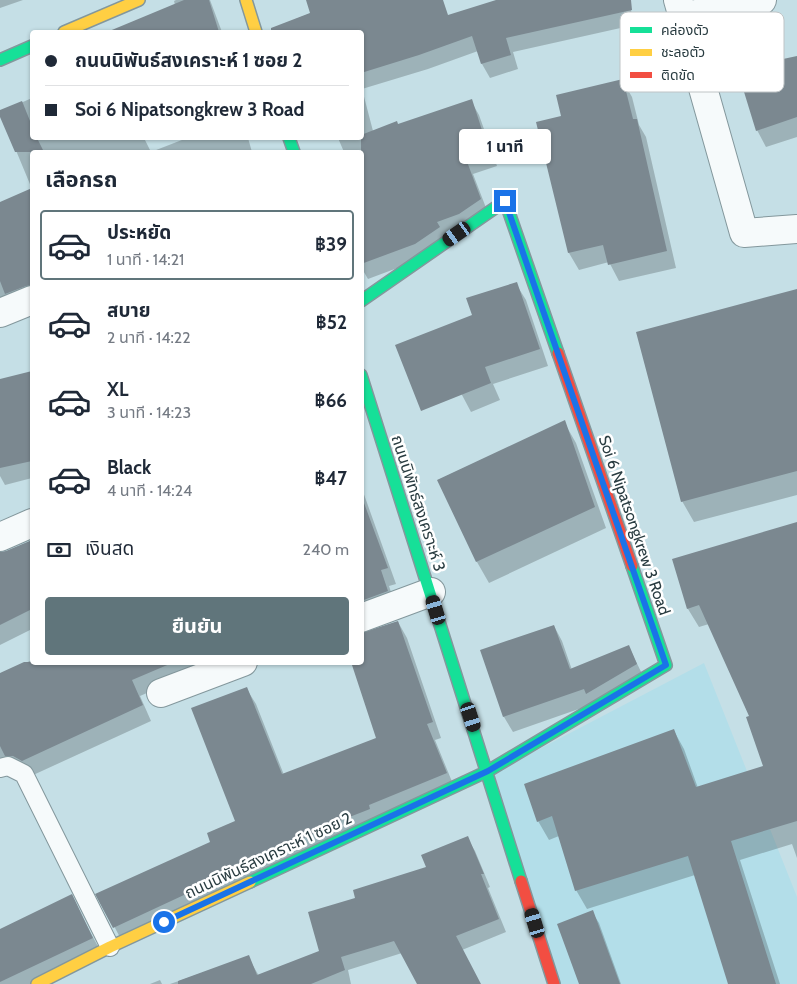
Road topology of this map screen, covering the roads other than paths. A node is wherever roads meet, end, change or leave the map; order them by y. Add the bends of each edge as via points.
1 (138, 0) edge
2 (246, 0) edge
3 (762, 0) edge
4 (680, 8) edge
5 (69, 30) edge
6 (255, 30) edge
7 (30, 47) edge
8 (0, 60) edge
9 (704, 92) edge
10 (797, 229) edge
11 (364, 299) edge
12 (30, 301) edge
13 (0, 313) edge
14 (364, 384) edge
15 (30, 524) edge
16 (0, 537) edge
17 (431, 592) junction
18 (364, 617) edge
19 (235, 665) edge
20 (161, 693) dead end
21 (0, 768) edge
22 (488, 771) junction
23 (110, 947) junction
24 (551, 983) edge
25 (36, 984) edge

1 - 5 street
2 - 6 street
3 - 4 street
7 - 8 street
9 - 10 street via 744,233
11 - 22 street, Soi 6 Nipatsongkrew 3 Road via 505,201 666,665
12 - 13 street
14 - 17 street, ถนนนิพัทธ์สงเคราะห์ 3
15 - 16 street
17 - 18 street
17 - 22 street, ถนนนิพัทธ์สงเคราะห์ 3
19 - 20 street
21 - 23 lane via 8,766 24,774
22 - 23 street, ถนนนิพันธ์สงเคราะห์ 1 ซอย 2
22 - 24 street, ถนนนิพัทธ์สงเคราะห์ 3
23 - 25 street, ถนนนิพันธ์สงเคราะห์ 1 ซอย 2

